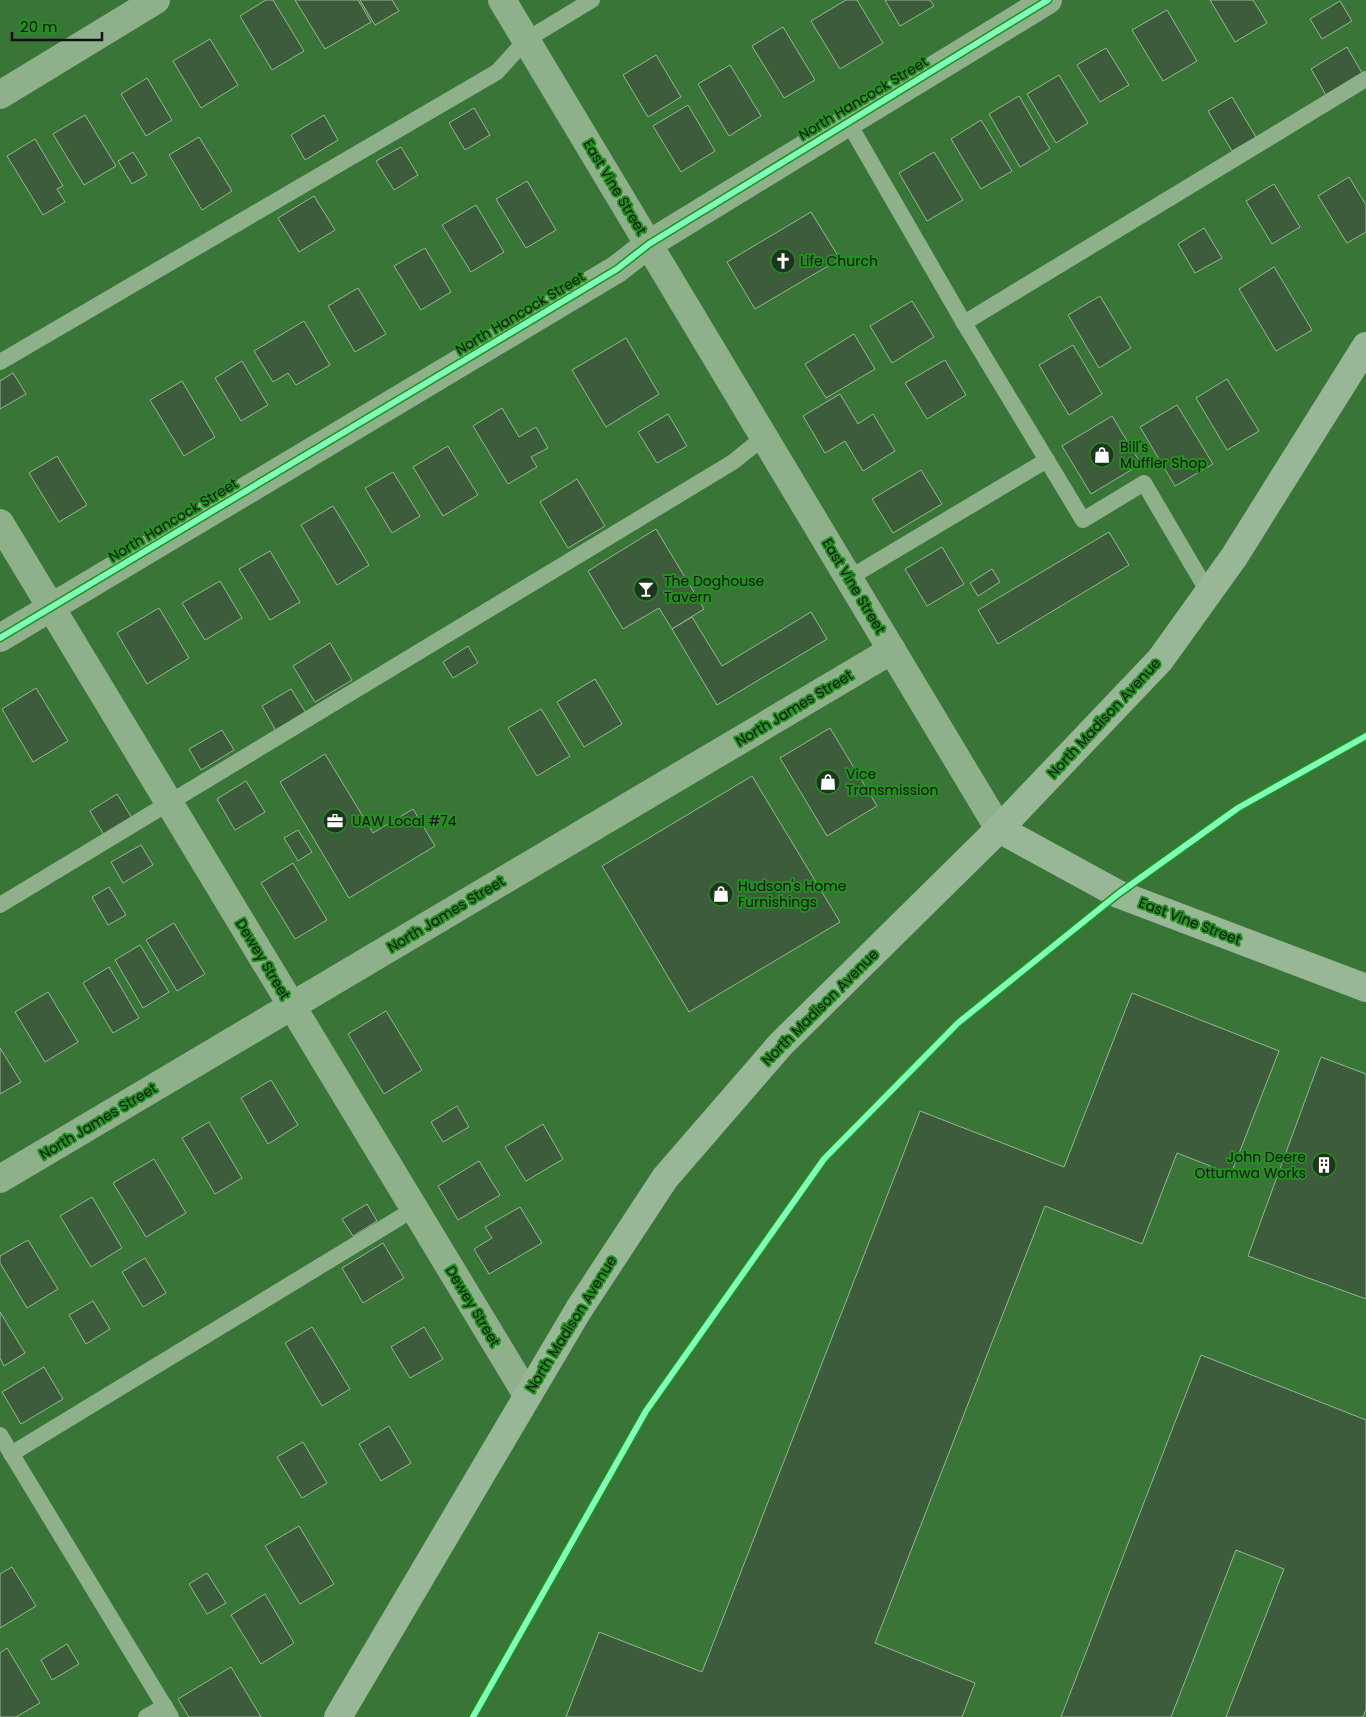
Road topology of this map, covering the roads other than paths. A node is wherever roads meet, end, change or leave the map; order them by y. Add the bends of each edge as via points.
1 (156, 0) edge
2 (502, 0) edge
3 (592, 0) edge
4 (1048, 0) edge
5 (526, 40) junction
6 (1366, 79) edge
7 (0, 95) edge
8 (848, 122) junction
9 (648, 244) junction
10 (964, 322) junction
11 (1366, 346) edge
12 (0, 362) edge
13 (764, 437) junction
14 (1047, 460) junction
15 (0, 523) edge
16 (849, 578) junction
17 (1208, 592) junction
18 (51, 607) junction
19 (0, 638) edge
20 (892, 650) junction
21 (169, 802) junction
22 (999, 830) junction
23 (0, 905) edge
24 (1366, 988) edge
25 (292, 1006) junction
26 (0, 1179) edge
27 (414, 1209) junction
28 (527, 1395) junction
29 (0, 1435) edge
30 (12, 1454) junction
31 (168, 1711) edge
32 (146, 1717) edge
33 (338, 1717) edge

1 - 7 street
2 - 5 street, East Vine Street
3 - 5 lane
4 - 8 street, North Hancock Street
5 - 9 street, East Vine Street
5 - 12 lane via 497,72
6 - 10 lane
8 - 9 street, North Hancock Street
8 - 10 lane
9 - 13 street, East Vine Street
9 - 18 street, North Hancock Street via 617,269
10 - 14 lane
11 - 17 main road, North Madison Avenue via 1234,557
13 - 16 street, East Vine Street
13 - 21 lane via 733,462
14 - 16 lane
14 - 17 lane via 1083,520 1144,483
15 - 18 street, Dewey Street
16 - 20 street, East Vine Street
17 - 22 main road, North Madison Avenue via 1160,660
18 - 19 street, North Hancock Street
18 - 21 street, Dewey Street
20 - 22 street, East Vine Street
20 - 25 street, North James Street
21 - 23 lane
21 - 25 street, Dewey Street
22 - 24 main road, East Vine Street via 1118,894
22 - 28 main road, North Madison Avenue via 781,1044 665,1178 579,1308
25 - 26 street, North James Street
25 - 27 street, Dewey Street
27 - 28 street, Dewey Street
27 - 30 lane
28 - 33 main road, North Madison Avenue
29 - 30 lane
30 - 31 lane
31 - 32 lane

